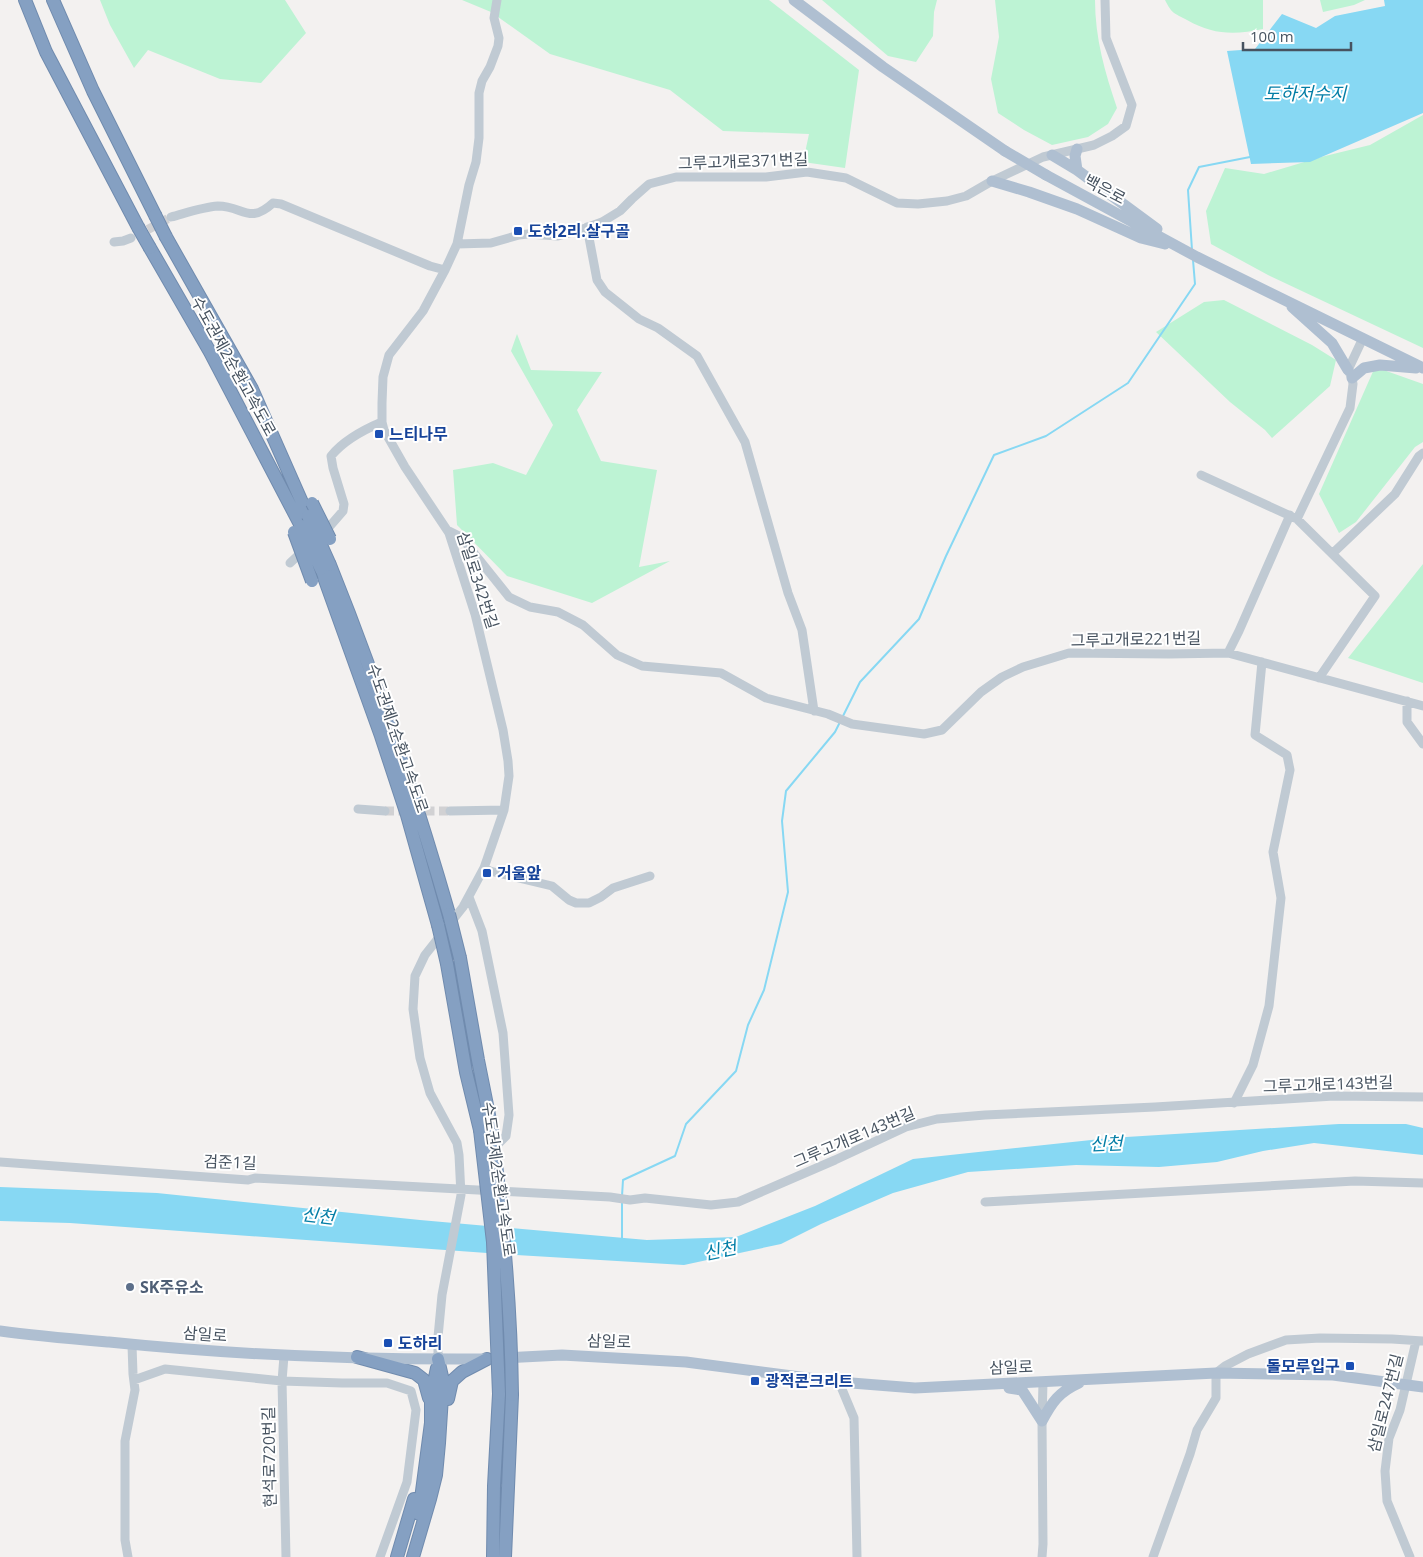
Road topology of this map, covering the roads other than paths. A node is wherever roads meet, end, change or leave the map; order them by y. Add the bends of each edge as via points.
1 (25, 0) edge
2 (53, 0) edge
3 (496, 0) edge
4 (794, 0) edge
5 (1105, 0) edge
6 (1077, 149) junction
7 (1052, 155) junction
8 (1077, 170) junction
9 (992, 181) junction
10 (171, 217) tunnel mouth
11 (588, 227) junction
12 (135, 233) junction
13 (114, 242) dead end
14 (457, 244) junction
15 (1189, 252) junction
16 (446, 270) junction
17 (1281, 298) junction
18 (1363, 338) junction
19 (1423, 368) edge
20 (1350, 374) junction
21 (252, 389) junction
22 (382, 422) junction
23 (1423, 453) edge
24 (1201, 475) dead end
25 (1293, 517) junction
26 (301, 525) junction
27 (447, 530) junction
28 (330, 539) dead end
29 (1333, 553) junction
30 (290, 563) dead end
31 (326, 567) junction
32 (312, 581) dead end
33 (1228, 653) junction
34 (1262, 662) junction
35 (1320, 678) junction
36 (1406, 701) junction
37 (1423, 706) edge
38 (367, 710) dead end
39 (814, 711) junction
40 (402, 734) dead end
41 (1423, 744) edge
42 (358, 809) dead end
43 (504, 810) junction
44 (385, 811) tunnel mouth
45 (450, 811) tunnel mouth
46 (407, 815) junction
47 (434, 860) junction
48 (484, 868) junction
49 (650, 876) dead end
50 (469, 897) junction
51 (1423, 1097) edge
52 (1234, 1102) junction
53 (486, 1130) junction
54 (498, 1144) dead end
55 (0, 1162) edge
56 (1423, 1183) edge
57 (461, 1192) junction
58 (610, 1197) joint
59 (985, 1202) dead end
60 (0, 1331) edge
61 (1420, 1341) edge
62 (132, 1345) junction
63 (284, 1356) junction
64 (357, 1357) junction
65 (438, 1359) junction
66 (487, 1359) junction
67 (1216, 1373) junction
68 (134, 1380) junction
69 (1085, 1380) junction
70 (282, 1381) junction
71 (840, 1382) junction
72 (1043, 1382) junction
73 (993, 1384) junction
74 (1406, 1384) junction
75 (1423, 1387) edge
76 (506, 1394) junction
77 (1042, 1420) junction
78 (431, 1423) junction
79 (439, 1443) junction
80 (427, 1449) junction
81 (494, 1486) junction
82 (430, 1499) junction
83 (128, 1557) edge
84 (286, 1557) edge
85 (380, 1557) edge
86 (397, 1557) edge
87 (406, 1557) edge
88 (414, 1557) edge
89 (420, 1557) edge
90 (489, 1557) edge
91 (493, 1557) edge
92 (505, 1557) edge
93 (857, 1557) edge
94 (1042, 1557) edge
95 (1153, 1557) edge
96 (1410, 1557) edge

1 - 12 highway, 수도권제2순환고속도로 via 46,52
2 - 21 highway, 수도권제2순환고속도로, bridge via 93,91 166,237
3 - 14 street via 494,18 498,46 479,93 476,162
4 - 15 main road, 백은로, bridge via 883,67 1005,151
5 - 6 street, 그루고개로371번길 via 1106,38 1132,105 1126,126 1094,145
6 - 7 street, 그루고개로371번길
6 - 8 main road via 1074,156
7 - 8 main road
7 - 9 street, 그루고개로371번길
8 - 15 main road
9 - 11 street, 그루고개로371번길 via 966,196 918,204 897,202 846,178 816,173 766,177 676,177 649,184 620,212
9 - 15 main road via 1077,210 1141,238
10 - 16 street via 215,206 255,214 273,203 281,204
11 - 14 street, 그루고개로371번길 via 558,236 528,234 491,243
11 - 39 street via 597,280 605,292 639,319 658,328 697,356 745,442 788,593 802,630
12 - 13 street via 123,241
12 - 26 highway, 수도권제2순환고속도로, bridge via 150,248 210,352
14 - 16 street
15 - 17 main road, 백은로
16 - 22 street, 삼일로342번길 via 423,311 389,355 383,377
17 - 18 main road, 백은로
17 - 20 main road via 1332,343
18 - 19 main road, 백은로
18 - 20 street
19 - 20 main road via 1380,365
20 - 25 street via 1350,408
21 - 26 highway, 수도권제2순환고속도로
21 - 28 highway, bridge
22 - 27 street, 삼일로342번길 via 396,453
22 - 30 street via 338,447 331,456 343,511 329,529
23 - 29 street via 1395,494
24 - 25 street
25 - 29 street
25 - 33 street
26 - 31 highway, 수도권제2순환고속도로, bridge
26 - 32 highway, bridge
27 - 39 street, 그루고개로221번길 via 461,537 509,597 530,607 558,612 583,625 617,655 642,666 721,673 766,698
27 - 43 street, 삼일로342번길 via 475,614 503,730 509,776
29 - 35 street via 1375,596
31 - 46 highway, 수도권제2순환고속도로
31 - 47 highway, 수도권제2순환고속도로 via 360,640
33 - 34 street, 그루고개로221번길
33 - 39 street, 그루고개로221번길 via 1069,653 1002,677 981,692 942,730 924,734 852,724
34 - 35 street, 그루고개로221번길
34 - 52 street, 그루고개로143번길 via 1255,735 1287,755 1290,770 1273,852 1281,898 1269,1006 1252,1065
35 - 36 street, 그루고개로221번길
36 - 37 street, 그루고개로221번길
36 - 41 street via 1407,722
38 - 46 highway
40 - 47 highway
42 - 44 street
43 - 45 street
43 - 48 street, 삼일로342번길
46 - 53 highway, 수도권제2순환고속도로, bridge via 447,964 466,1072
47 - 53 highway, 수도권제2순환고속도로, bridge via 460,958 478,1060
48 - 49 street via 552,886 576,903 588,903 613,888
48 - 50 street, 삼일로342번길
50 - 54 street via 482,931 503,1034 509,1115 506,1136
50 - 57 street, 삼일로342번길 via 425,955 416,976 413,1009 424,1076 457,1143
51 - 52 street, 그루고개로143번길 via 1334,1096
52 - 58 street, 그루고개로143번길 via 937,1119 906,1127 738,1202 711,1205
53 - 76 highway, 수도권제2순환고속도로, bridge
55 - 57 street, 검준1길
56 - 59 street via 1346,1182
57 - 58 street, 검준1길
57 - 65 street, 삼일로342번길 via 445,1280
60 - 62 main road, 삼일로
61 - 67 street, 삼일로 via 1286,1340 1248,1354
61 - 74 street, 삼일로247번길
62 - 63 main road, 삼일로
62 - 68 street
63 - 64 main road, 삼일로
63 - 70 street, 현석로720번길
64 - 65 main road, 삼일로
64 - 78 highway via 414,1373 424,1380 429,1393
65 - 66 main road, 삼일로
65 - 78 highway
65 - 79 highway via 443,1381
66 - 71 main road, 삼일로 via 562,1356 650,1359
66 - 79 highway via 452,1380
67 - 69 main road, 삼일로
67 - 74 main road, 삼일로 via 1334,1375
67 - 95 street via 1216,1398 1197,1430
68 - 70 street via 165,1369
68 - 83 street via 134,1403 125,1441
69 - 72 main road, 삼일로
69 - 77 main road via 1066,1389
70 - 84 street, 현석로720번길
70 - 85 street via 387,1382 411,1391 416,1410 407,1482
71 - 73 main road, 삼일로 via 915,1388
71 - 93 street via 854,1418
72 - 73 main road, 삼일로
72 - 77 street
73 - 77 main road via 1022,1390
74 - 75 main road, 삼일로
74 - 96 street, 삼일로247번길 via 1389,1438 1385,1471 1387,1501
76 - 81 highway, 수도권제2순환고속도로
76 - 92 highway, 수도권제2순환고속도로
77 - 94 street
78 - 80 highway
79 - 82 highway
80 - 86 highway
80 - 87 highway via 420,1508
81 - 90 highway
81 - 91 highway, 수도권제2순환고속도로
82 - 88 highway
82 - 89 highway via 429,1530

